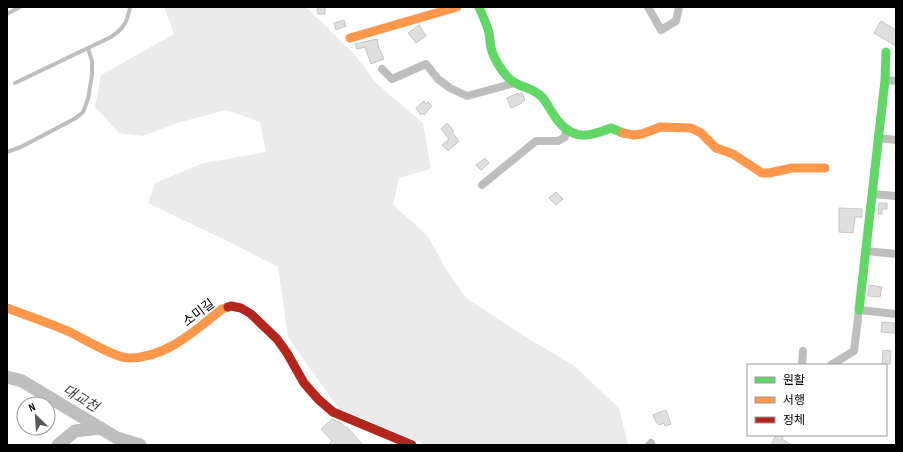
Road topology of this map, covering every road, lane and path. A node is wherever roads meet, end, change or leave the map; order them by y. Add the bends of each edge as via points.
1 (20, 7) edge
2 (130, 7) edge
3 (457, 7) edge
4 (479, 7) edge
5 (648, 7) edge
6 (679, 7) edge
7 (7, 14) edge
8 (350, 38) dead end
9 (88, 48) junction
10 (886, 52) dead end
11 (382, 69) dead end
12 (885, 80) junction
13 (896, 82) edge
14 (15, 83) dead end
15 (515, 83) junction
16 (566, 129) junction
17 (879, 138) junction
18 (896, 140) edge
19 (7, 152) edge
20 (825, 168) dead end
21 (482, 185) dead end
22 (873, 194) junction
23 (896, 196) edge
24 (866, 251) junction
25 (896, 254) edge
26 (7, 308) edge
27 (859, 310) junction
28 (896, 314) edge
29 (802, 351) dead end
30 (802, 364) edge
31 (833, 364) edge
32 (412, 445) edge

1 - 7 lane
2 - 9 lane via 122,29
3 - 8 street
4 - 15 street via 494,56
5 - 6 street via 661,30 676,21
9 - 14 lane
9 - 19 lane via 92,61 92,75 83,112 21,147
10 - 12 street
11 - 15 street via 392,80 426,64 438,79 467,96
12 - 13 street
12 - 17 street
15 - 16 street via 537,92
16 - 20 street via 576,136 585,136 611,128 634,135 660,127 692,128 716,148 733,154 762,173 792,168
16 - 21 street via 565,137 558,141 536,141
17 - 18 street
17 - 22 street
22 - 23 street
22 - 24 street
24 - 25 street
24 - 27 street
26 - 32 street, 소미길 via 128,358 153,354 171,347 222,308 241,308 277,339 304,383 333,412
27 - 28 street
27 - 31 street via 854,351
29 - 30 street

